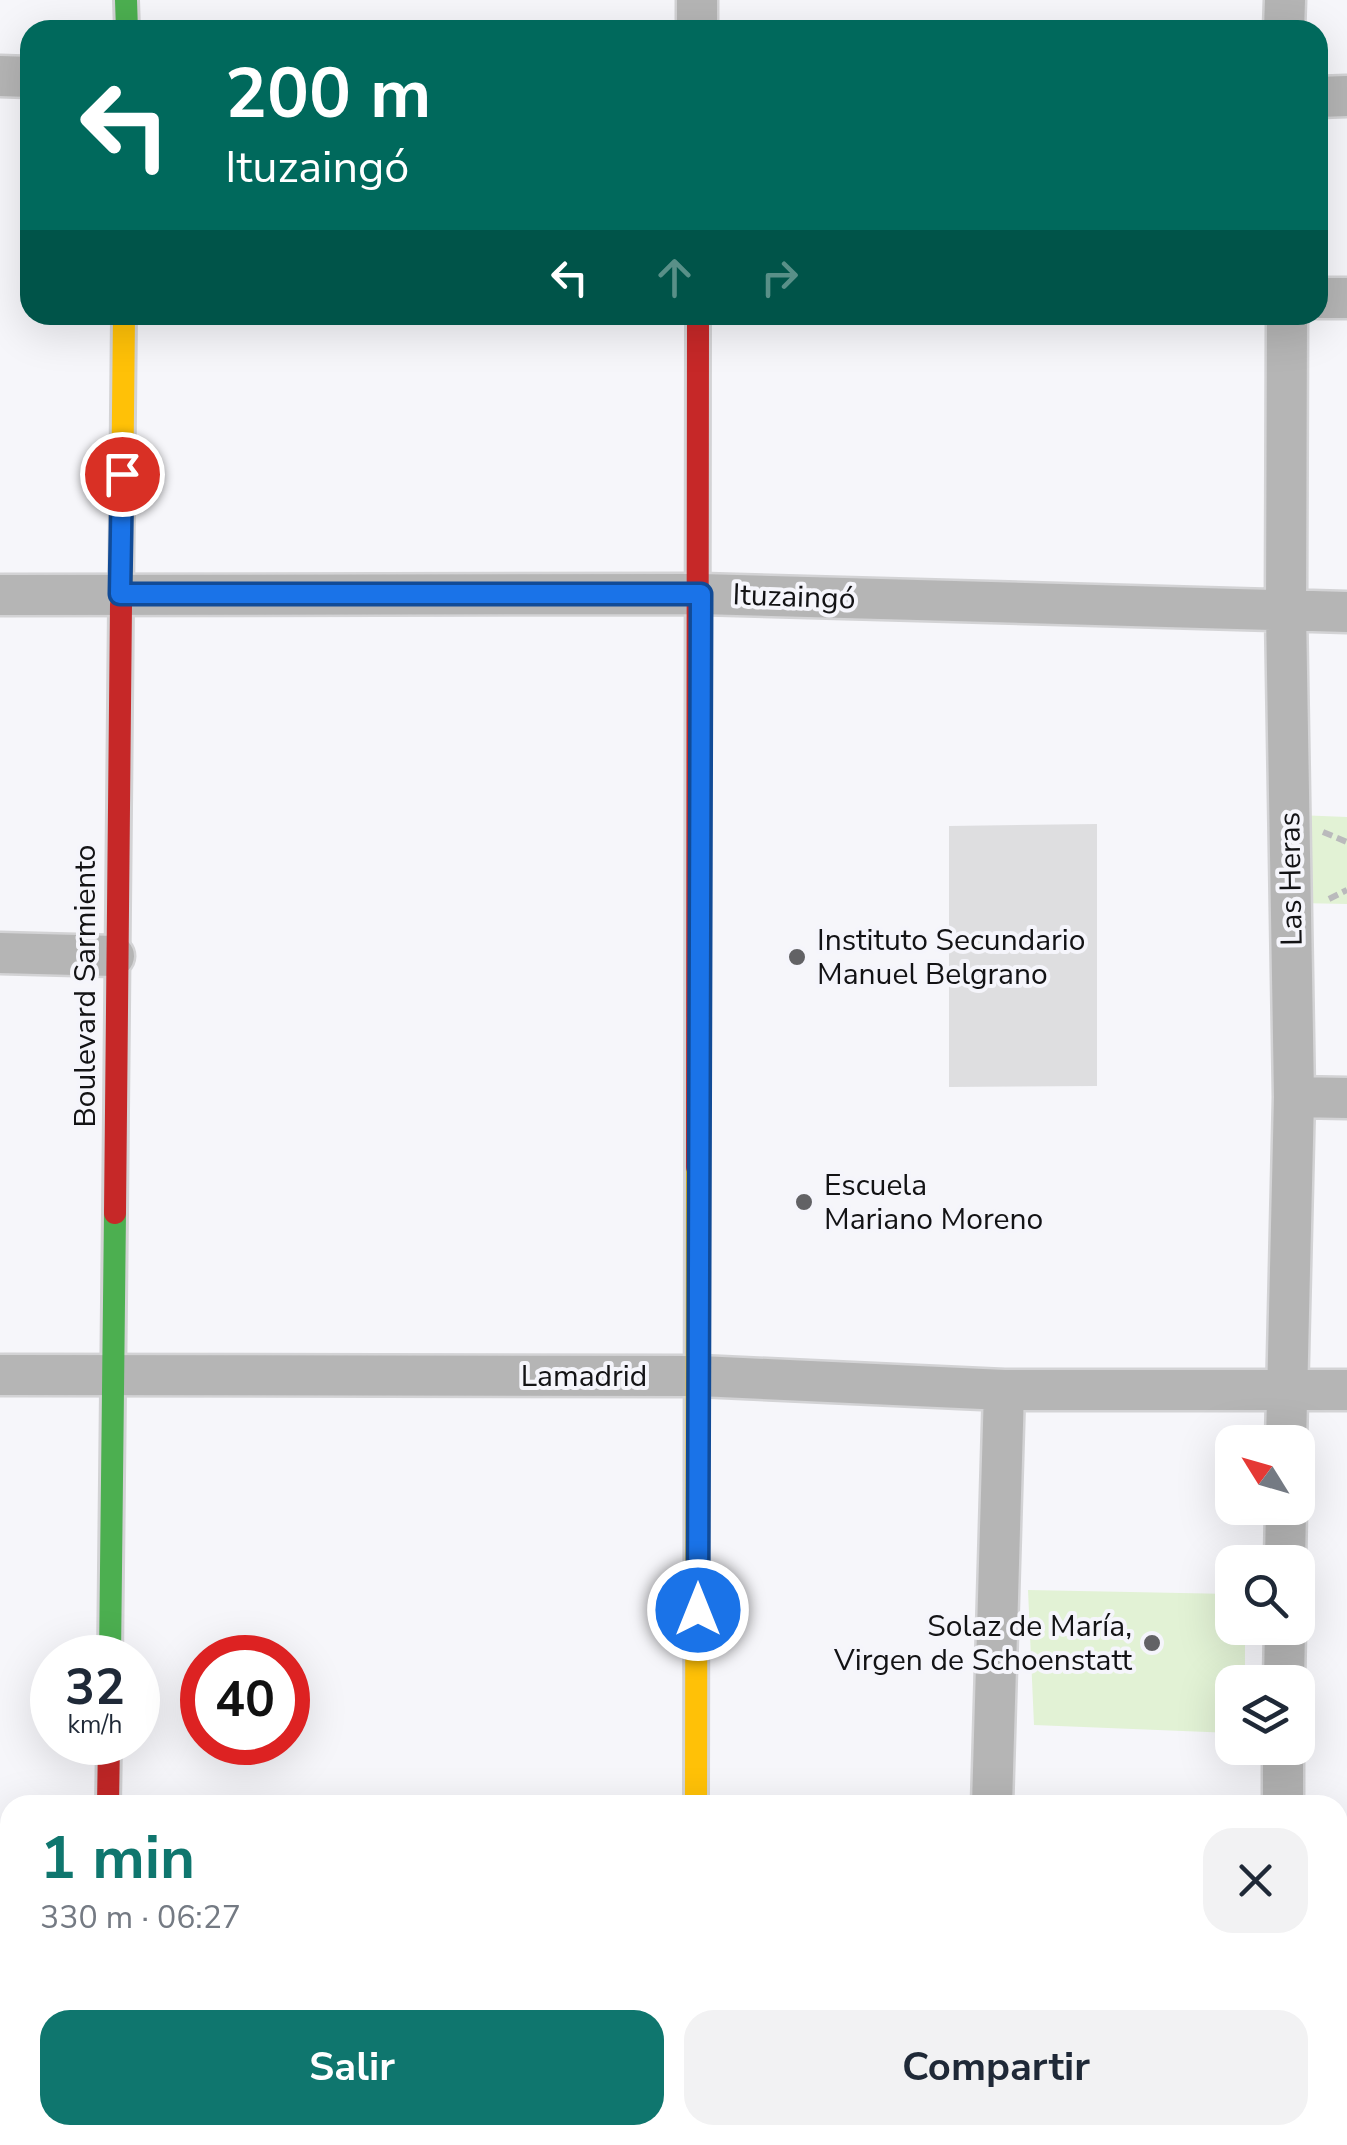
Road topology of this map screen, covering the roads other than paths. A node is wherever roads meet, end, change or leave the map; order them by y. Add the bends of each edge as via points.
1 (124, 325) edge
2 (698, 325) edge
3 (1287, 325) edge
4 (120, 594) junction
5 (701, 594) junction
6 (0, 595) edge
7 (1286, 612) junction
8 (1347, 612) edge
9 (0, 953) edge
10 (114, 956) junction
11 (1294, 1097) junction
12 (1347, 1098) edge
13 (113, 1374) junction
14 (0, 1375) edge
15 (700, 1376) junction
16 (1004, 1390) junction
17 (1287, 1390) junction
18 (1347, 1390) edge
19 (1286, 1425) edge
20 (110, 1635) edge
21 (109, 1765) edge
22 (1283, 1765) edge
23 (108, 1795) edge
24 (696, 1795) edge
25 (992, 1795) edge
26 (1283, 1795) edge

1 - 4 street, Boulevard Sarmiento
2 - 5 street
3 - 7 street, Las Heras
4 - 5 street, Ituzaingó
4 - 6 street, Ituzaingó
4 - 10 street, Boulevard Sarmiento
5 - 7 street, Ituzaingó
5 - 15 street
7 - 8 street, Ituzaingó
7 - 11 street, Las Heras
9 - 10 street
10 - 13 street, Boulevard Sarmiento
11 - 12 street
11 - 17 street, Las Heras
13 - 14 street, Lamadrid
13 - 15 street, Lamadrid
13 - 20 street, Boulevard Sarmiento
15 - 16 street, Lamadrid
15 - 24 street
16 - 17 street, Lamadrid
16 - 25 street
17 - 18 street, Lamadrid
17 - 19 street, Las Heras
21 - 23 street
22 - 26 street

